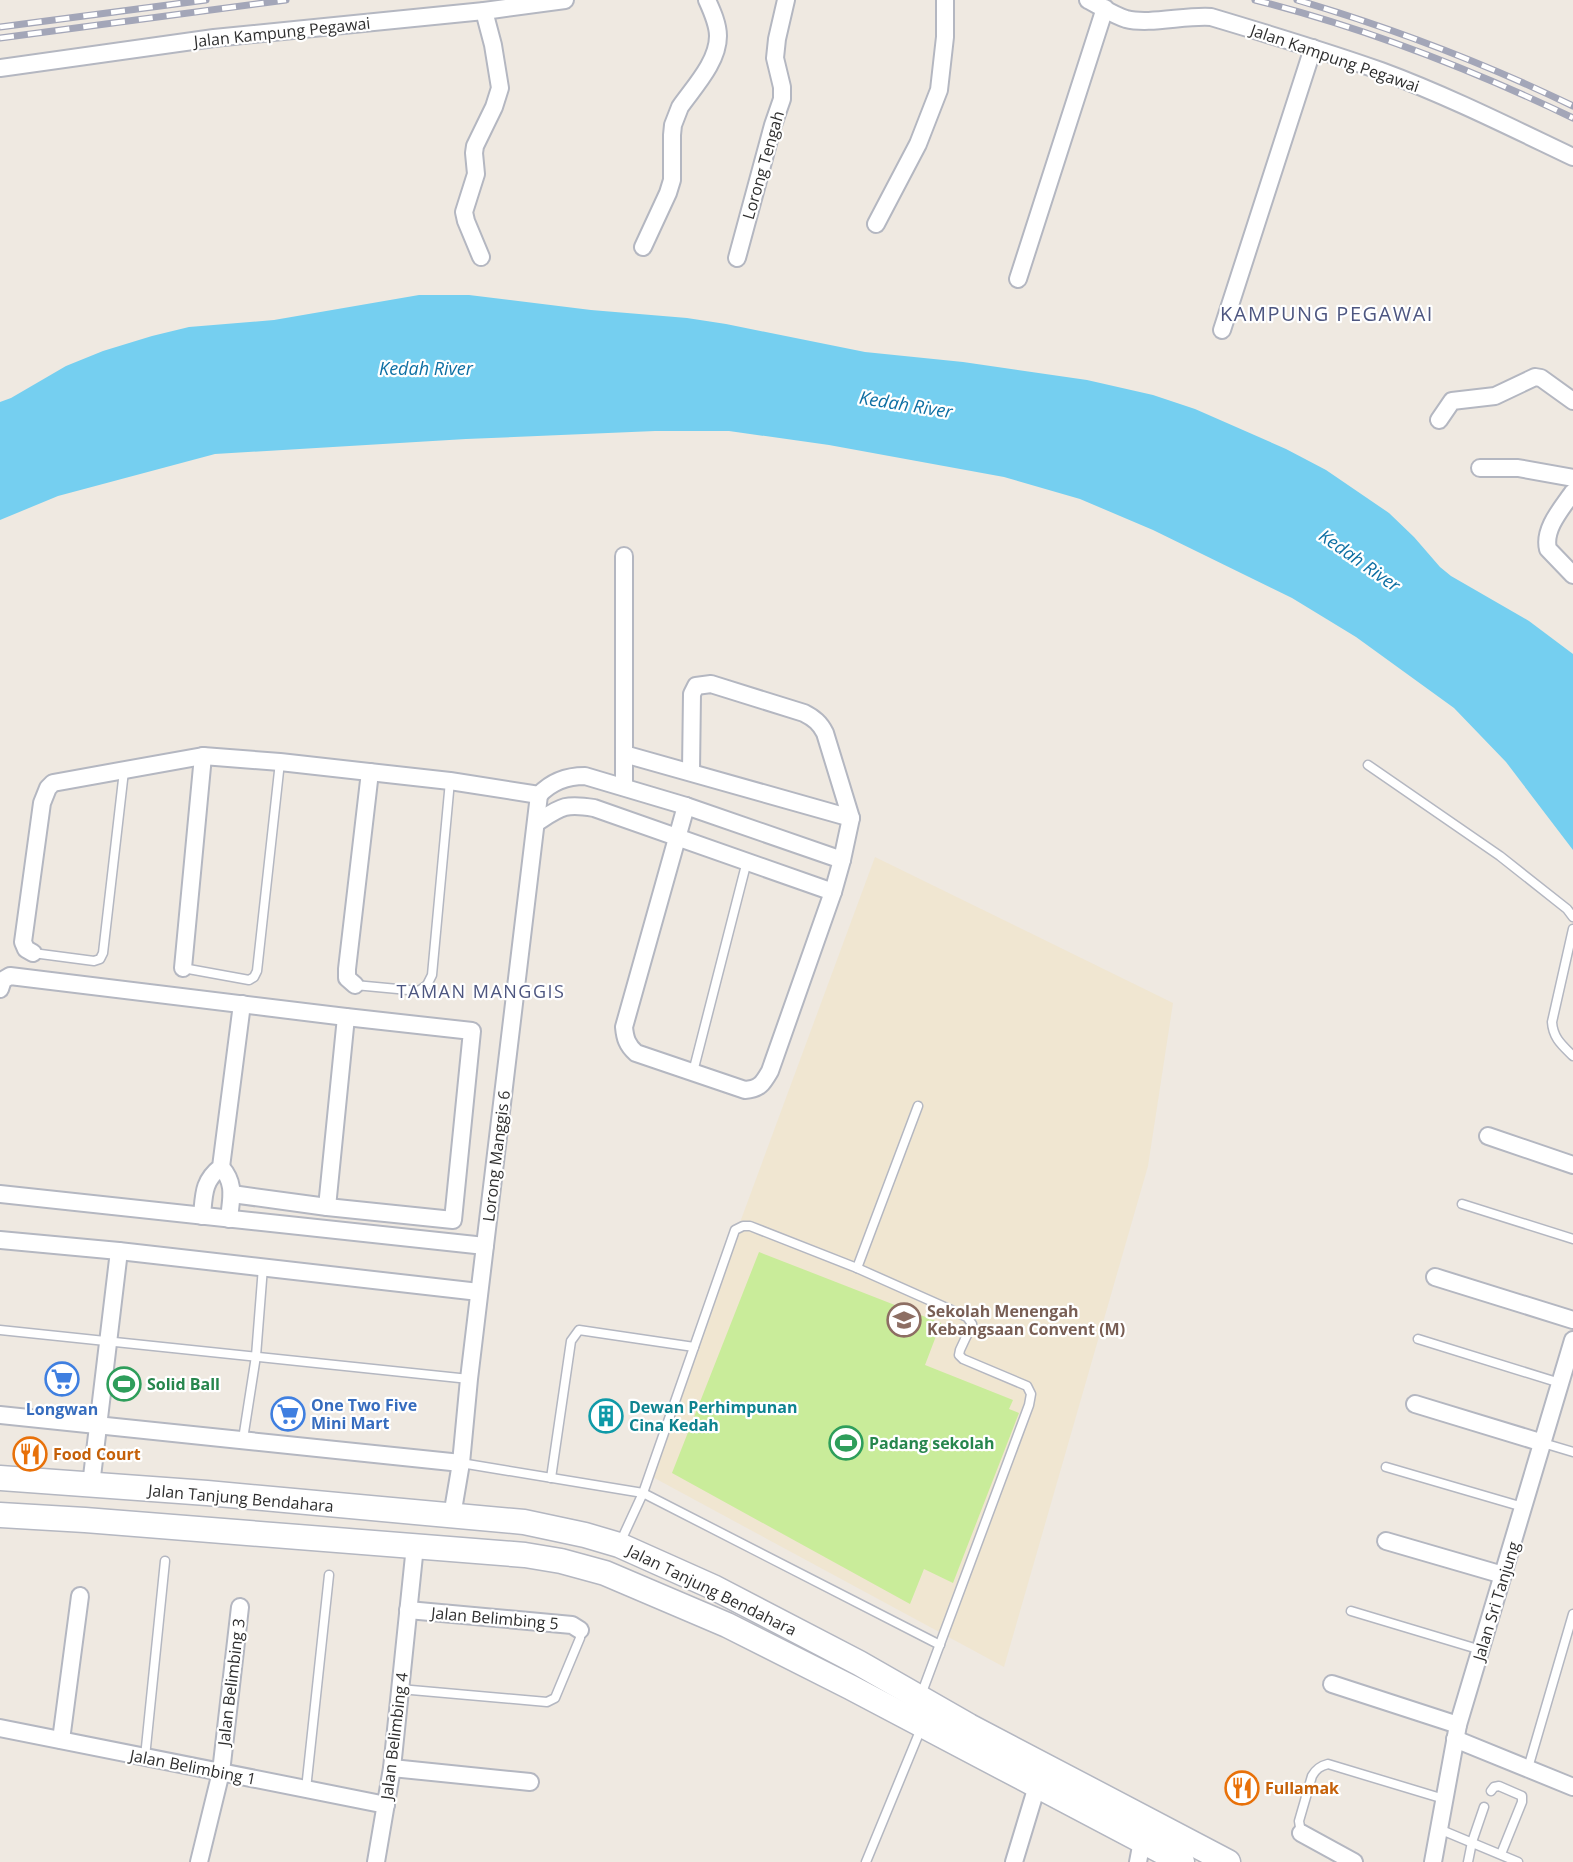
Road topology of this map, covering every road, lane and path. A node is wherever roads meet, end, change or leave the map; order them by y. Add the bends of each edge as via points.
1 (565, 0) edge
2 (707, 0) edge
3 (786, 0) edge
4 (945, 0) edge
5 (1088, 0) edge
6 (1105, 8) junction
7 (484, 11) junction
8 (1314, 48) junction
9 (0, 68) edge
10 (1573, 157) edge
11 (876, 224) dead end
12 (643, 247) dead end
13 (481, 257) dead end
14 (737, 258) dead end
15 (1018, 279) dead end
16 (1222, 330) dead end
17 (1573, 401) edge
18 (1439, 420) dead end
19 (1480, 468) dead end
20 (1573, 478) edge
21 (1573, 492) edge
22 (624, 556) dead end
23 (1573, 575) edge
24 (624, 754) junction
25 (203, 756) junction
26 (280, 762) junction
27 (1368, 765) dead end
28 (124, 771) junction
29 (691, 771) junction
30 (370, 772) junction
31 (450, 781) junction
32 (624, 787) junction
33 (539, 795) junction
34 (686, 806) junction
35 (851, 818) junction
36 (536, 823) junction
37 (677, 836) junction
38 (842, 860) junction
39 (747, 861) junction
40 (833, 892) junction
41 (1573, 917) edge
42 (1573, 929) edge
43 (33, 953) joint
44 (183, 968) joint
45 (355, 985) joint
46 (0, 989) edge
47 (242, 1004) junction
48 (346, 1017) junction
49 (1573, 1056) edge
50 (693, 1072) junction
51 (918, 1106) dead end
52 (1488, 1136) dead end
53 (1573, 1165) edge
54 (221, 1167) junction
55 (0, 1194) edge
56 (232, 1194) junction
57 (1462, 1204) dead end
58 (327, 1207) junction
59 (202, 1216) junction
60 (229, 1219) junction
61 (1573, 1239) edge
62 (0, 1240) edge
63 (485, 1246) junction
64 (119, 1251) junction
65 (263, 1267) junction
66 (857, 1268) junction
67 (1435, 1277) dead end
68 (479, 1292) junction
69 (1573, 1320) edge
70 (0, 1330) edge
71 (1418, 1339) dead end
72 (108, 1340) junction
73 (1573, 1340) edge
74 (694, 1347) junction
75 (256, 1356) junction
76 (469, 1379) junction
77 (1560, 1383) junction
78 (1415, 1404) dead end
79 (0, 1415) edge
80 (98, 1424) junction
81 (243, 1439) junction
82 (1543, 1443) junction
83 (1573, 1452) edge
84 (461, 1463) junction
85 (1386, 1467) dead end
86 (551, 1478) junction
87 (0, 1479) edge
88 (91, 1485) junction
89 (643, 1493) junction
90 (1523, 1507) junction
91 (0, 1515) edge
92 (452, 1516) junction
93 (1386, 1541) dead end
94 (619, 1545) junction
95 (415, 1546) junction
96 (165, 1561) dead end
97 (329, 1575) dead end
98 (1503, 1575) junction
99 (80, 1596) dead end
100 (240, 1608) dead end
101 (408, 1610) junction
102 (1352, 1611) dead end
103 (1573, 1614) edge
104 (580, 1630) joint
105 (940, 1645) junction
106 (1481, 1650) junction
107 (1332, 1684) dead end
108 (400, 1689) junction
109 (919, 1698) junction
110 (922, 1725) junction
111 (0, 1728) edge
112 (1456, 1732) junction
113 (61, 1740) junction
114 (145, 1757) junction
115 (392, 1768) junction
116 (1528, 1768) junction
117 (221, 1772) junction
118 (530, 1782) dead end
119 (1037, 1786) junction
120 (1573, 1787) edge
121 (306, 1789) junction
122 (1491, 1791) dead end
123 (1444, 1799) junction
124 (386, 1805) junction
125 (1484, 1807) dead end
126 (1439, 1829) junction
127 (1301, 1833) joint
128 (1472, 1842) junction
129 (1140, 1851) edge
130 (1501, 1854) junction
131 (199, 1862) edge
132 (376, 1862) edge
133 (866, 1862) edge
134 (1014, 1862) edge
135 (1182, 1862) edge
136 (1228, 1862) edge
137 (1354, 1862) edge
138 (1433, 1862) edge
139 (1468, 1862) edge
140 (1518, 1862) edge

1 - 7 street, Jalan Kampung Pegawai
2 - 12 street via 717,26 717,45 710,64 677,114 672,135 672,180
3 - 14 street, Lorong Tengah via 775,58 782,99
4 - 11 street via 939,90 918,144
5 - 6 street, Jalan Kampung Pegawai
6 - 8 street, Jalan Kampung Pegawai via 1140,20 1211,16
6 - 15 street
7 - 9 street, Jalan Kampung Pegawai via 214,38
7 - 13 street via 500,88 475,146 476,174 465,212
8 - 10 street, Jalan Kampung Pegawai via 1403,81
8 - 16 street
17 - 18 street via 1535,377 1495,396 1452,401
19 - 20 street via 1518,468
21 - 23 street via 1556,517 1547,544
22 - 24 street
24 - 29 street
24 - 32 street
25 - 26 street
25 - 28 street
25 - 44 street
26 - 30 street
26 - 44 lane via 254,978
27 - 41 lane via 1500,856
28 - 43 street via 53,783 45,793 23,942
28 - 43 lane via 103,953 94,961
29 - 35 street
29 - 35 street via 692,694 696,686 711,684 804,713 821,724
30 - 31 street
30 - 45 street via 347,969 348,978
31 - 33 street
31 - 45 lane via 432,975 418,991
32 - 33 street via 578,776 558,781
32 - 34 street
33 - 36 street, Lorong Manggis 6
34 - 37 street
34 - 38 street
35 - 38 street
36 - 37 street via 573,805 594,808
36 - 63 street, Lorong Manggis 6
37 - 39 street
37 - 50 street via 624,1027 628,1047 636,1053
38 - 40 street
39 - 40 street
39 - 50 lane
40 - 50 street via 764,1082 745,1090
42 - 49 lane via 1552,1031
46 - 47 street via 3,980 10,976
47 - 48 street
47 - 54 street
48 - 58 street
48 - 58 street via 472,1031 453,1220
51 - 66 lane
52 - 53 street
54 - 56 street via 231,1182
54 - 59 street via 204,1190
55 - 59 street
56 - 58 street
56 - 60 street
57 - 61 lane
59 - 60 street
60 - 63 street
62 - 64 street
63 - 68 street, Lorong Manggis 6
64 - 65 street
64 - 72 street
65 - 68 street
65 - 75 lane
66 - 74 lane via 743,1226 735,1230
66 - 105 lane via 968,1317 972,1324 959,1355 1027,1386 1031,1394
67 - 69 street
68 - 76 street, Lorong Manggis 6
70 - 72 lane
71 - 77 lane
72 - 75 lane
72 - 80 street
73 - 77 street, Jalan Sri Tanjung
74 - 86 lane via 579,1330 571,1341
74 - 89 lane
75 - 76 lane
75 - 81 lane
76 - 84 street, Lorong Manggis 6
77 - 82 street, Jalan Sri Tanjung
78 - 82 street
79 - 80 street
80 - 81 street
80 - 88 street
81 - 84 street
82 - 83 lane
82 - 90 street, Jalan Sri Tanjung
84 - 86 lane
84 - 92 street, Lorong Manggis 6
85 - 90 lane
86 - 89 lane
87 - 88 main road, Jalan Tanjung Bendahara
88 - 92 main road, Jalan Tanjung Bendahara
89 - 94 lane
89 - 105 lane
90 - 98 street, Jalan Sri Tanjung
91 - 95 main road, Jalan Tanjung Bendahara
92 - 94 main road, Jalan Tanjung Bendahara via 524,1522
93 - 98 street
94 - 109 main road, Jalan Tanjung Bendahara via 713,1587
95 - 101 street, Jalan Belimbing 4
95 - 110 main road, Jalan Tanjung Bendahara via 525,1555 605,1573 727,1625
96 - 114 lane
97 - 121 lane
98 - 106 street, Jalan Sri Tanjung
99 - 113 street
100 - 117 street, Jalan Belimbing 3
101 - 104 street, Jalan Belimbing 5 via 572,1625
101 - 108 street, Jalan Belimbing 4
102 - 106 lane
103 - 116 lane
104 - 108 lane via 552,1701
105 - 109 lane
106 - 112 street, Jalan Sri Tanjung
107 - 112 street
108 - 115 street, Jalan Belimbing 4
109 - 136 main road, Jalan Tanjung Bendahara
110 - 119 main road, Jalan Tanjung Bendahara
110 - 133 lane
111 - 113 street, Jalan Belimbing 1
112 - 116 street
112 - 123 street, Jalan Sri Tanjung
113 - 114 street, Jalan Belimbing 1
114 - 117 street, Jalan Belimbing 1
115 - 118 street
115 - 124 street, Jalan Belimbing 4
116 - 120 street
117 - 121 street, Jalan Belimbing 1
117 - 131 street, Jalan Belimbing 3
119 - 129 main road, Jalan Tanjung Bendahara
119 - 134 street
121 - 124 street, Jalan Belimbing 1
122 - 130 lane via 1499,1786 1522,1796
123 - 126 street, Jalan Sri Tanjung
123 - 127 lane via 1328,1764 1312,1776 1299,1821
124 - 132 street, Jalan Belimbing 4
125 - 128 lane
126 - 128 lane
126 - 138 street, Jalan Sri Tanjung
127 - 137 street
128 - 130 lane
128 - 139 lane
129 - 135 main road, Jalan Tanjung Bendahara
130 - 140 lane

